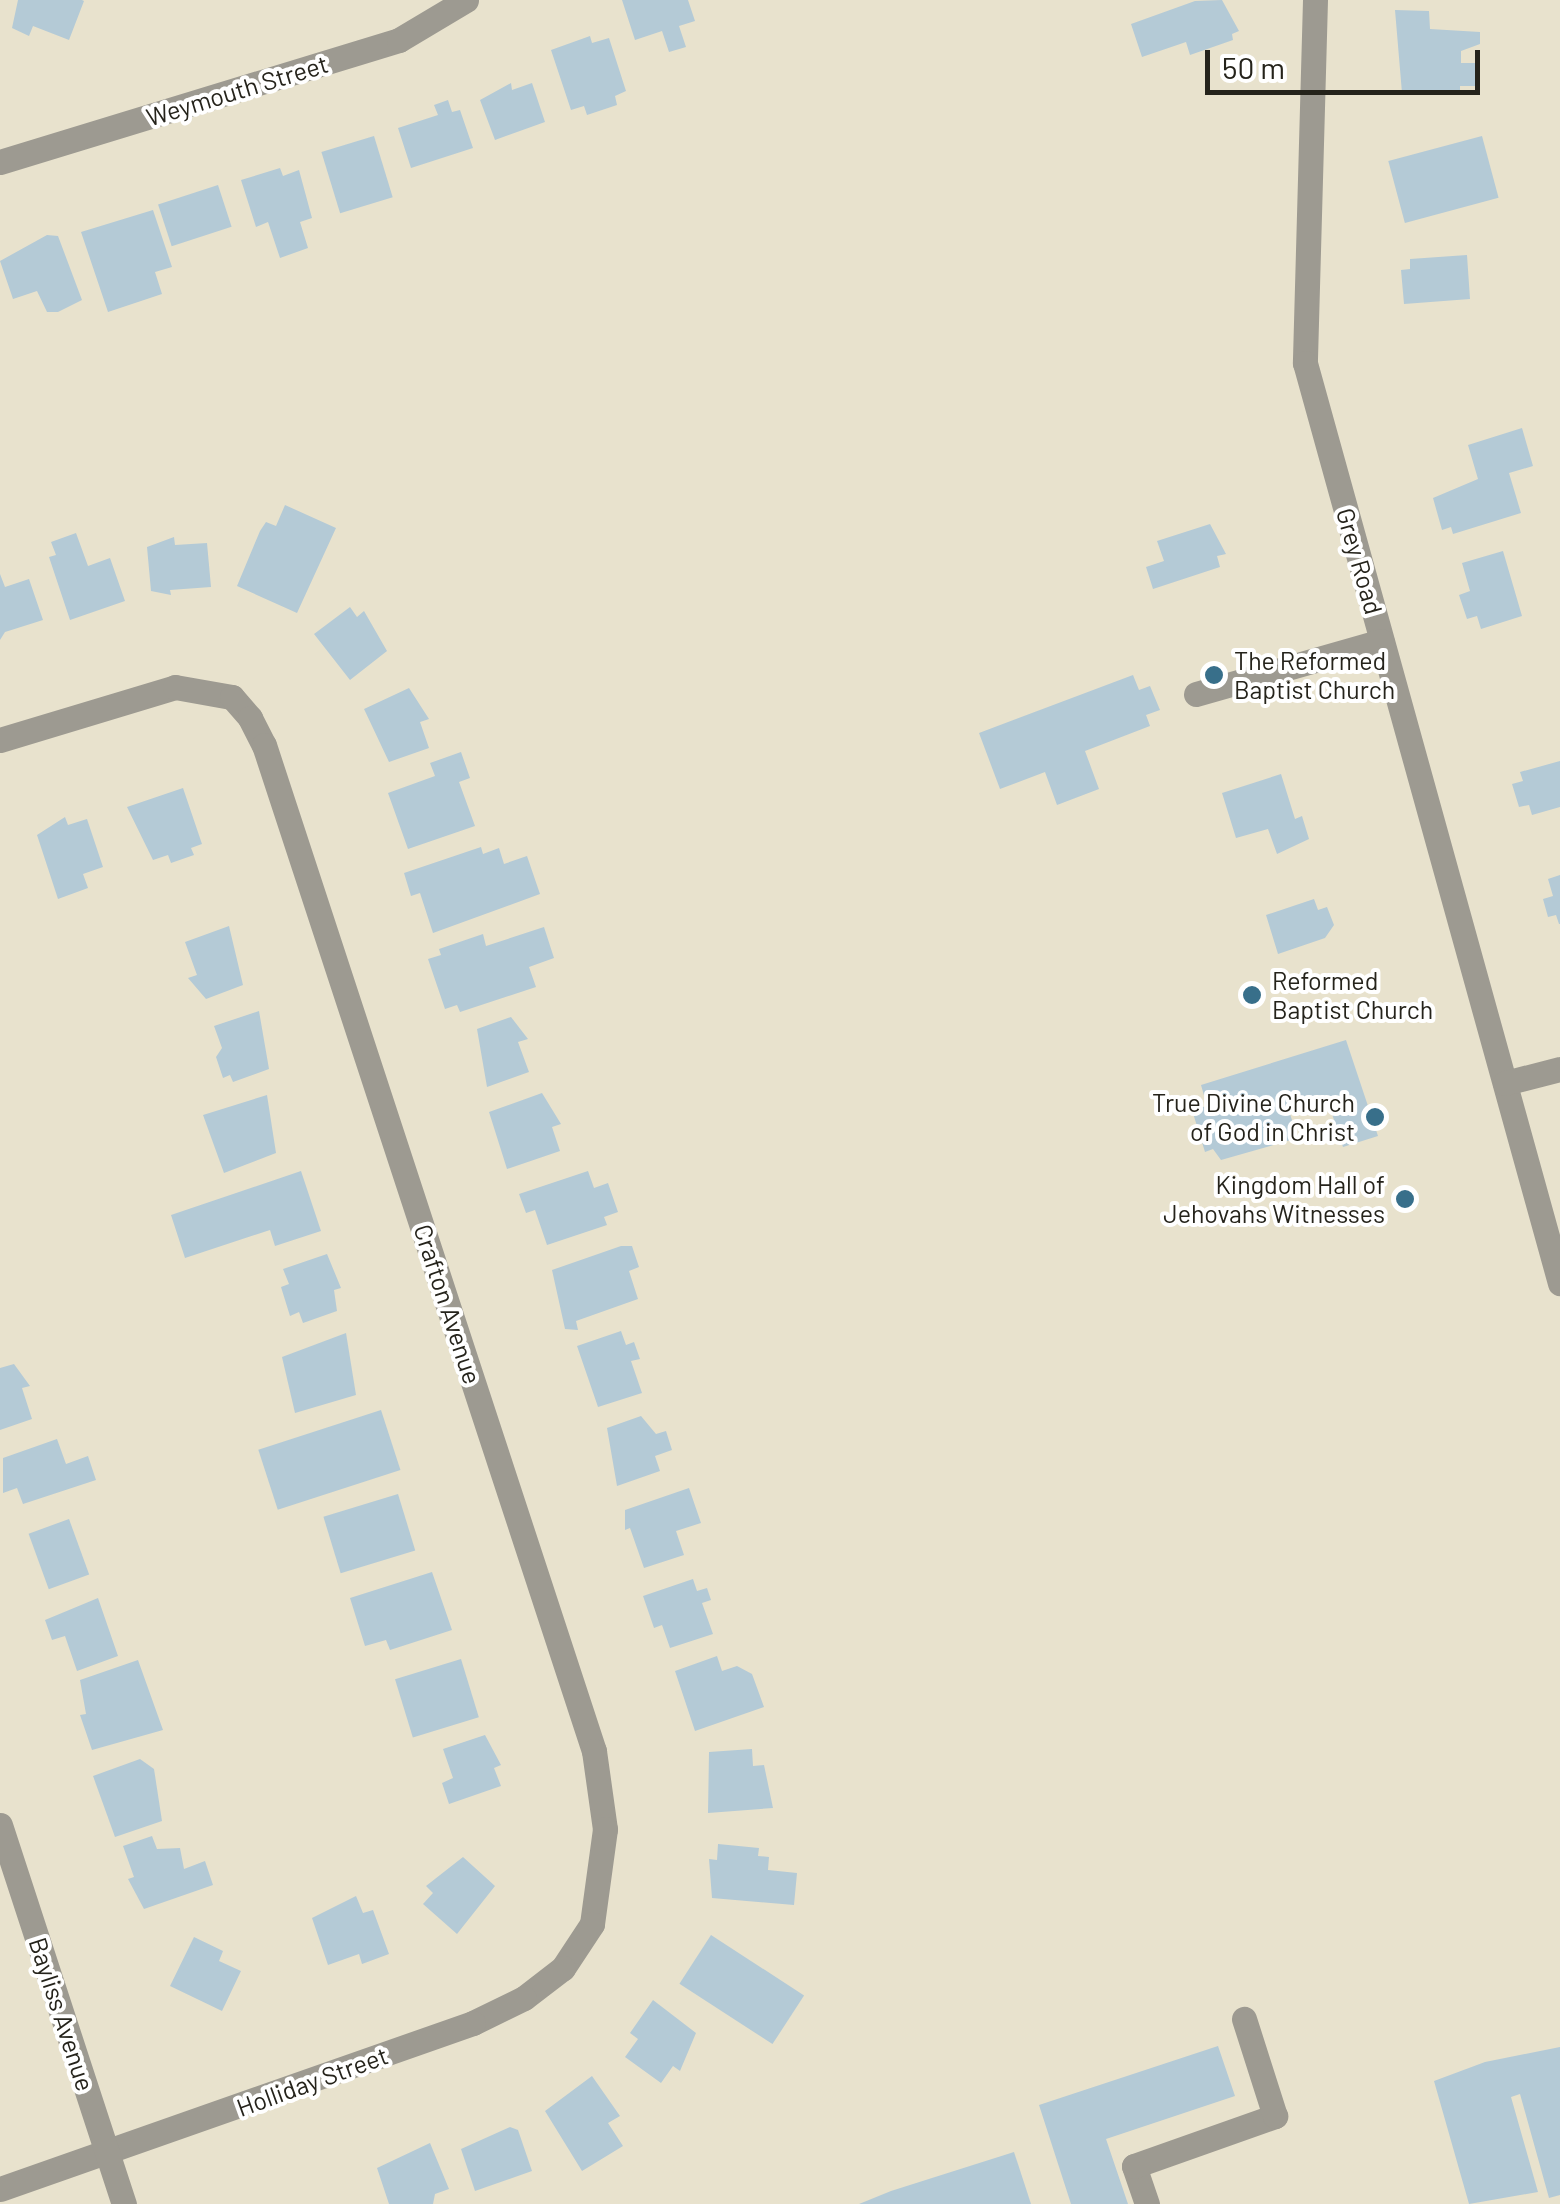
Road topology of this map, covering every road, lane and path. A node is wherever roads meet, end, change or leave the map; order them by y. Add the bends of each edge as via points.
1 (466, 0) edge
2 (1315, 0) edge
3 (0, 162) edge
4 (1382, 641) junction
5 (1196, 694) dead end
6 (0, 740) edge
7 (1560, 1069) edge
8 (1505, 1083) junction
9 (1550, 1206) edge
10 (1560, 1282) edge
11 (0, 1825) edge
12 (592, 1924) joint
13 (1244, 2019) dead end
14 (108, 2154) junction
15 (0, 2189) edge
16 (124, 2204) edge
17 (1146, 2204) edge

1 - 3 street, Weymouth Street via 399,40
2 - 4 street, Grey Road via 1305,362
4 - 5 street
4 - 8 street, Grey Road
6 - 12 street, Crafton Avenue via 175,687 232,697 264,745 594,1751 606,1829
7 - 8 street
8 - 9 street, Grey Road
9 - 10 street, Grey Road
11 - 14 street, Bayliss Avenue
12 - 14 street, Holliday Street via 563,1968 524,1998 473,2023
13 - 17 street via 1275,2116 1134,2166
14 - 15 street, Holliday Street
14 - 16 street, Bayliss Avenue

